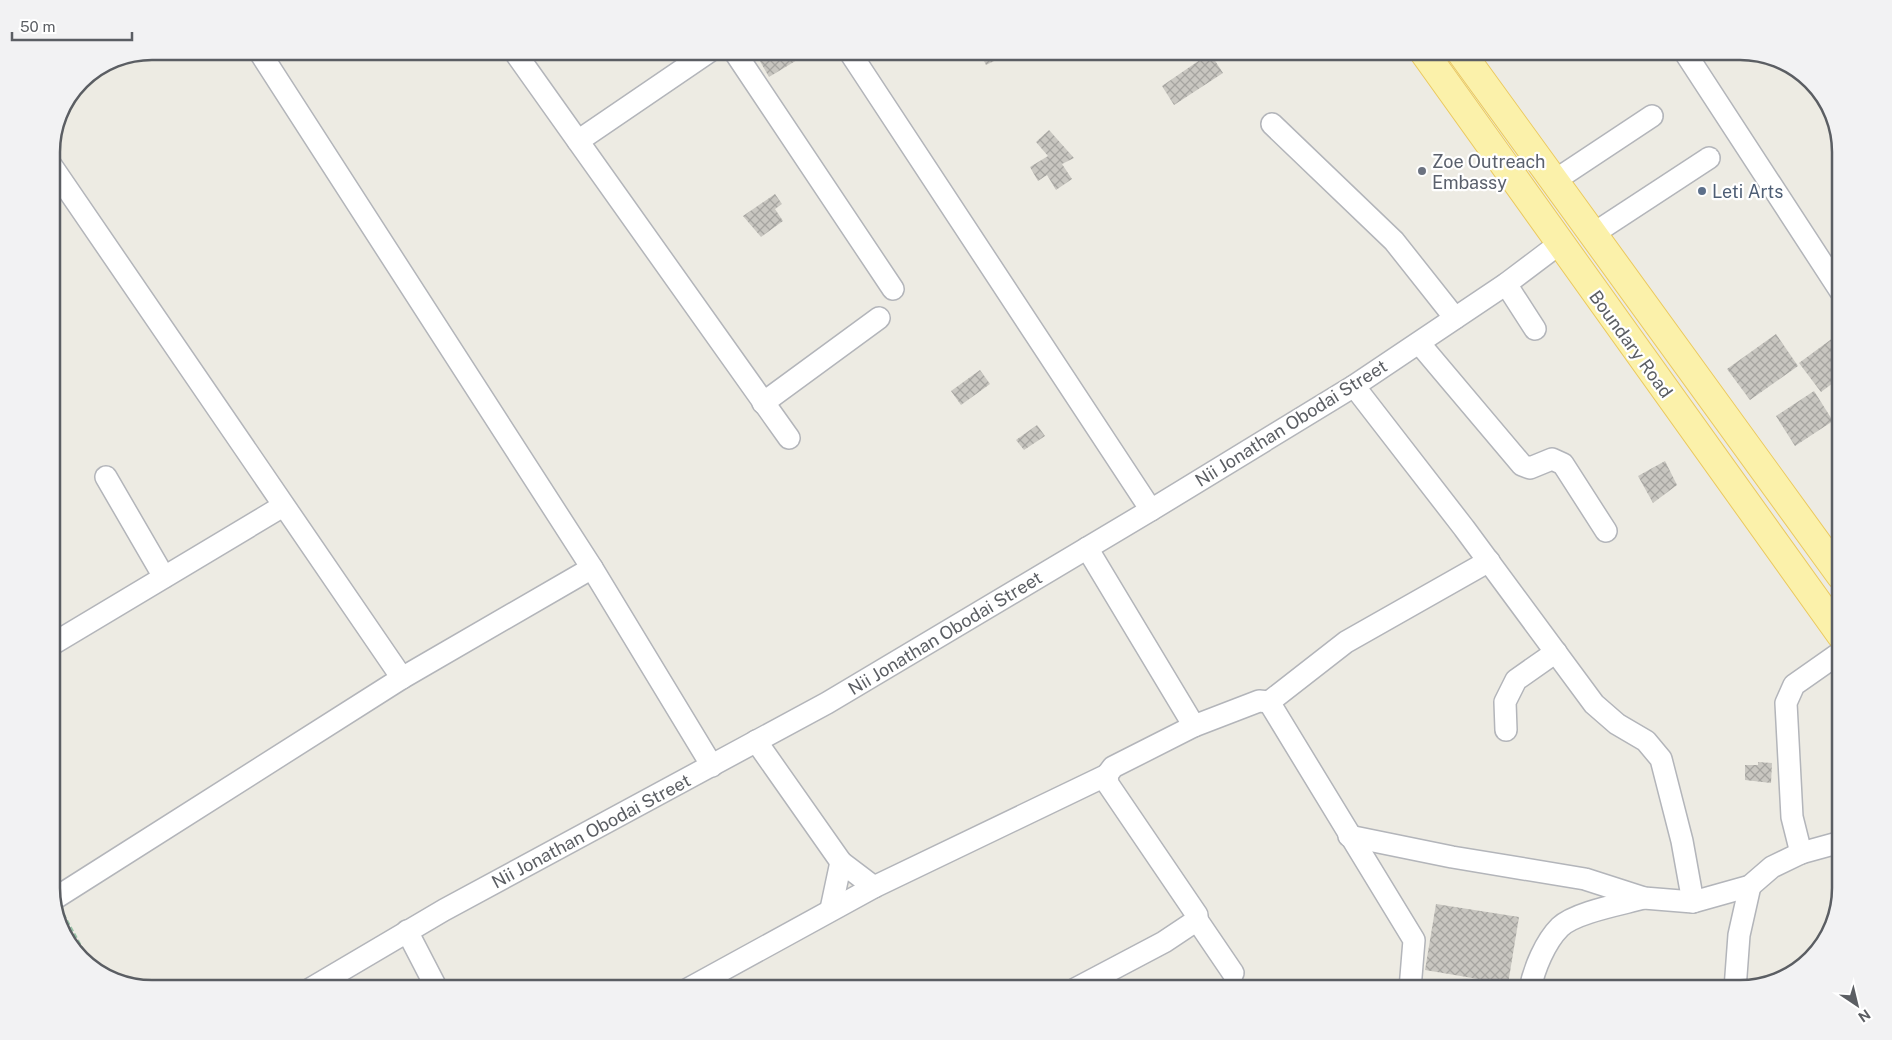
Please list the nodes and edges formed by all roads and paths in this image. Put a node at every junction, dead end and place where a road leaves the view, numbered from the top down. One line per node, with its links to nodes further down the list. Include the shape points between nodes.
1 (265, 60): 34 (street)
2 (520, 60): 11 (street)
3 (690, 60): 11 (street)
4 (740, 60): 19 (street)
5 (859, 60): 29 (street)
6 (1429, 60): 16 (main road, Boundary Road)
7 (1467, 60): 14 (main road, Boundary Road)
8 (1690, 60): 17 (street)
9 (1652, 116): 14 (street)
10 (1272, 124): 21 (street, via 1394,241)
11 (578, 141): 25 (street)
12 (1709, 158): 15 (street)
13 (60, 177): 28 (street)
14 (1554, 181): 15 (main road, Boundary Road)
15 (1593, 234): 33 (main road, Boundary Road)
16 (1559, 244): 18 (street, Nii Jonathan Obodai Street); 36 (main road, Boundary Road)
17 (1832, 278)
18 (1506, 284): 21 (street, Nii Jonathan Obodai Street); 22 (street)
19 (893, 289)
20 (879, 318): 25 (street)
21 (1455, 318): 23 (street, Nii Jonathan Obodai Street)
22 (1535, 329)
23 (1419, 343): 24 (street, Nii Jonathan Obodai Street); 30 (street, via 1522,465 1530,468 1552,460 1563,464)
24 (1354, 386): 29 (street, Nii Jonathan Obodai Street); 32 (street)
25 (763, 403): 26 (street)
26 (788, 438)
27 (106, 476): 35 (street)
28 (283, 506): 35 (street); 40 (street)
29 (1151, 510): 31 (street, Nii Jonathan Obodai Street)
30 (1606, 531)
31 (1087, 548): 42 (street); 44 (street, Nii Jonathan Obodai Street)
32 (1489, 561): 38 (street); 41 (street, via 1346,642)
33 (1832, 564)
34 (592, 568): 40 (street); 45 (street)
35 (164, 577): 37 (street)
36 (1832, 623)
37 (60, 640)
38 (1556, 652): 43 (street, via 1516,680 1505,702); 55 (street, via 1594,704 1617,724 1646,741 1661,759 1682,841)
39 (1832, 658): 49 (street, via 1794,685 1786,703 1792,816)
40 (402, 678): 53 (street)
41 (1269, 702): 42 (street, via 1259,701); 47 (street)
42 (1194, 726): 46 (street, via 1113,767)
43 (1506, 730)
44 (756, 741): 45 (street, Nii Jonathan Obodai Street); 50 (street)
45 (712, 766): 59 (street, Nii Jonathan Obodai Street)
46 (1107, 775): 51 (street); 58 (street, via 1108,784 1197,915)
47 (1350, 836): 54 (street, via 1585,879); 66 (street, via 1414,940)
48 (1832, 844): 49 (street)
49 (1801, 853): 52 (street, via 1772,867)
50 (841, 862): 51 (street); 56 (street)
51 (874, 886): 56 (street)
52 (1750, 886): 55 (street); 68 (street, via 1738,935)
53 (60, 892)
54 (1644, 898): 55 (street); 67 (street, via 1588,913 1561,927 1535,966)
55 (1693, 902)
56 (831, 910): 64 (street)
57 (65, 918): 60 (path)
58 (1197, 920): 61 (street); 65 (street, via 1164,942)
59 (407, 931): 62 (street, Nii Jonathan Obodai Street); 63 (street)
60 (80, 944)
61 (1233, 973)
62 (325, 980)
63 (433, 980)
64 (704, 980)
65 (1092, 980)
66 (1411, 980)
67 (1532, 980)
68 (1736, 980)

